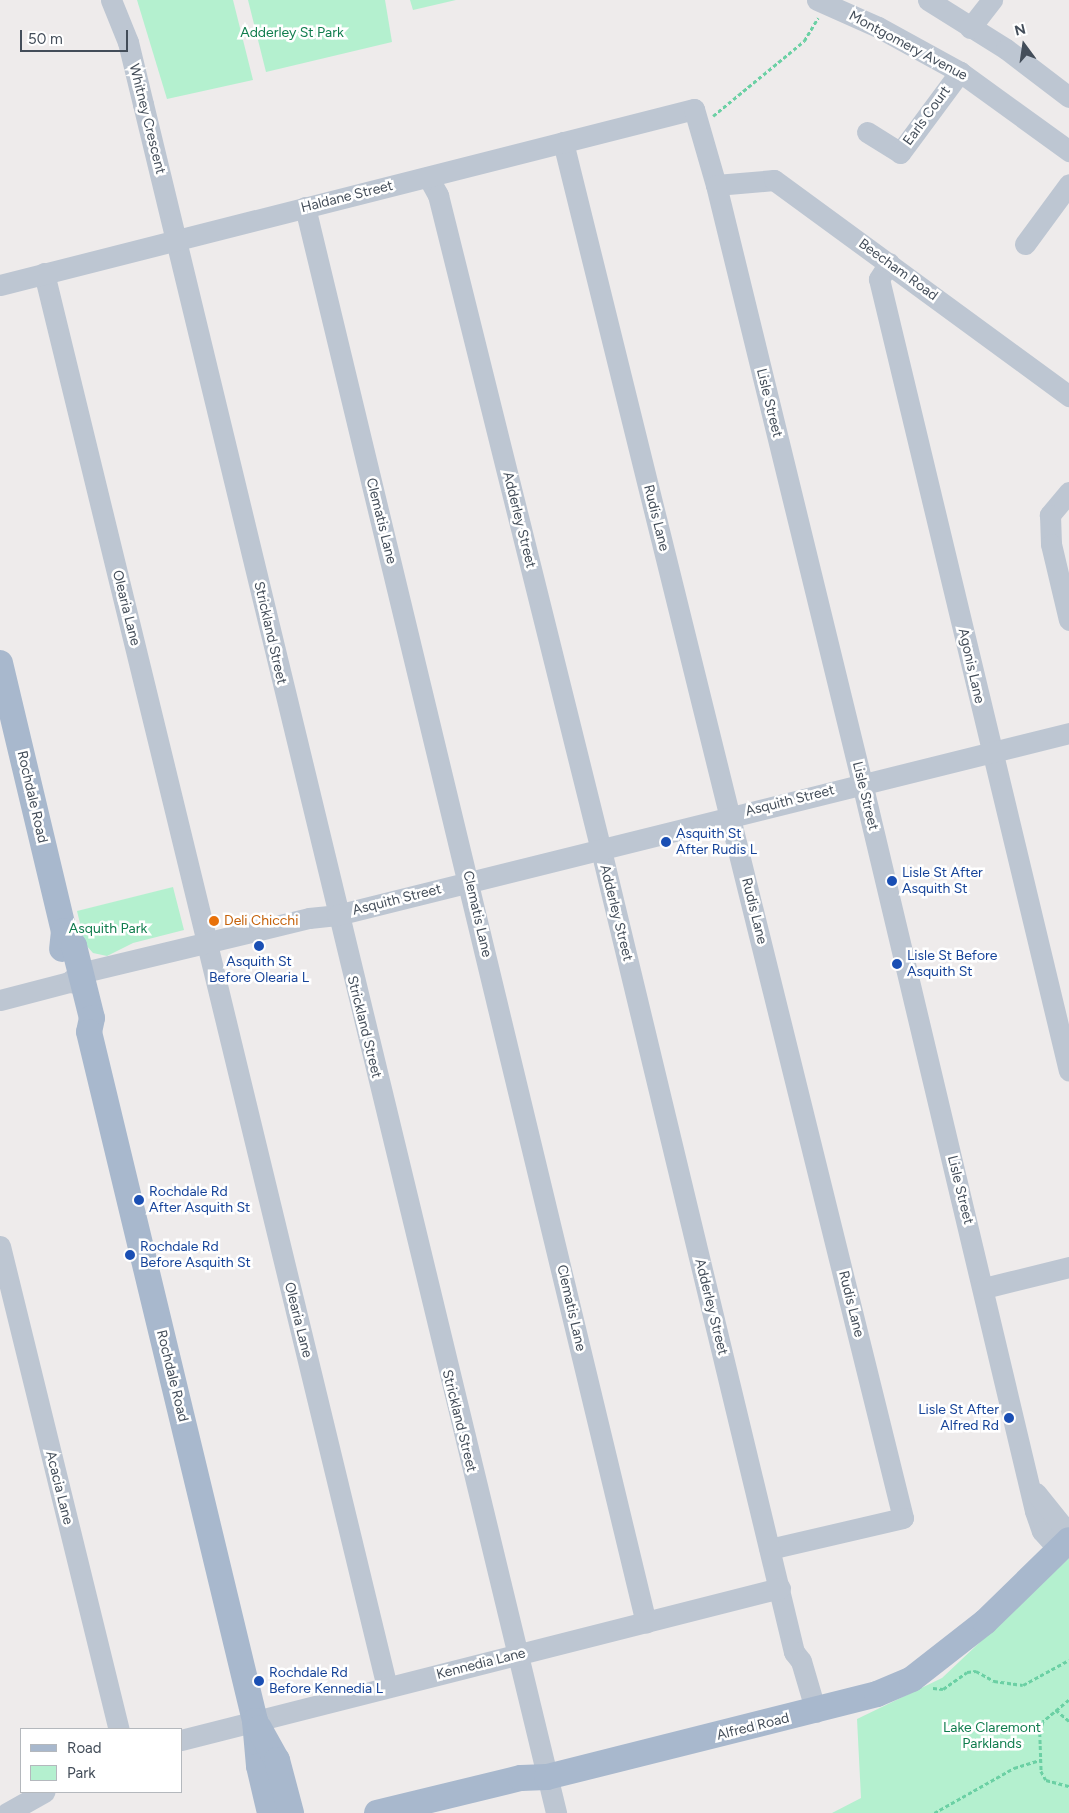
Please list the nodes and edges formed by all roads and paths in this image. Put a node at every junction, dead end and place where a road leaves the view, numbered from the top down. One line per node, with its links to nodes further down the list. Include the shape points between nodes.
1 (111, 0): 16 (street, Whitney Crescent, via 128,42)
2 (928, 0): 5 (street)
3 (992, 0): 5 (street)
4 (822, 2): 6 (street, Montgomery Avenue); 8 (path, via 804,41 711,117)
5 (970, 28): 7 (street, via 1006,49)
6 (960, 72): 9 (street, Earls Court, via 900,153); 11 (street, Montgomery Avenue)
7 (1069, 97)
8 (694, 109): 10 (street, Haldane Street); 14 (street, Lisle Street)
9 (867, 132)
10 (563, 142): 12 (street, Haldane Street); 28 (street, Rudis Lane)
11 (1069, 151)
12 (428, 177): 15 (street, Haldane Street); 29 (street, Adderley Street, via 438,195)
13 (1069, 184): 17 (street)
14 (716, 186): 18 (street, Beecham Road, via 774,180); 27 (street, Lisle Street)
15 (305, 207): 16 (street, Haldane Street); 30 (street, Clematis Lane)
16 (176, 240): 19 (street, Haldane Street); 31 (street, Strickland Street)
17 (1025, 244)
18 (889, 263): 21 (street, Beecham Road); 26 (street, Agonis Lane, via 879,280)
19 (44, 273): 20 (street, Haldane Street); 32 (street, Olearia Lane)
20 (0, 286)
21 (1069, 396)
22 (1069, 492): 23 (street, via 1050,515 1051,544)
23 (1069, 620)
24 (0, 663): 33 (main road, Rochdale Road, via 64,931 74,946)
25 (1069, 733): 26 (street, Asquith Street)
26 (991, 752): 27 (street, Asquith Street); 35 (street, Agonis Lane)
27 (862, 783): 28 (street, Asquith Street); 38 (street, Lisle Street)
28 (731, 817): 29 (street, Asquith Street); 40 (street, Rudis Lane, via 903,1518)
29 (601, 850): 30 (street, Asquith Street); 40 (street, Adderley Street)
30 (470, 882): 31 (street, Asquith Street); 42 (street, Clematis Lane)
31 (337, 915): 32 (street, Asquith Street, via 310,927); 43 (street, Strickland Street)
32 (208, 947): 33 (street, Asquith Street); 46 (street, Olearia Lane)
33 (78, 980): 34 (street, Asquith Street); 51 (main road, Rochdale Road, via 92,1018 89,1032)
34 (0, 1000)
35 (1069, 1071)
36 (0, 1246): 52 (street, Acacia Lane)
37 (1069, 1266): 38 (street)
38 (984, 1288): 39 (street, Lisle Street, via 1035,1512)
39 (1063, 1535): 45 (main road, Alfred Road, via 948,1652)
40 (770, 1549): 41 (street, Adderley Street)
41 (780, 1588): 42 (street, Kennedia Lane); 49 (street, Adderley Street, via 794,1652 801,1661)
42 (646, 1623): 43 (street, Kennedia Lane)
43 (515, 1655): 46 (street, Kennedia Lane); 55 (street, Strickland Street)
44 (1069, 1660): 45 (path, via 1023,1685 994,1681 976,1670 942,1688 934,1688)
45 (922, 1671): 49 (main road, Alfred Road, via 877,1694)
46 (387, 1687): 51 (street, Kennedia Lane)
47 (1069, 1700): 48 (path)
48 (1056, 1710): 50 (path); 54 (path, via 1043,1722)
49 (809, 1713): 55 (main road, Alfred Road)
50 (1069, 1720)
51 (255, 1721): 53 (street, Kennedia Lane); 59 (main road, Rochdale Road, via 258,1766); 60 (main road, Rochdale Road, via 277,1760)
52 (119, 1728)
53 (182, 1740)
54 (1041, 1760): 56 (path, via 1046,1780); 64 (path, via 1014,1768)
55 (547, 1777): 61 (main road, Alfred Road, via 521,1778); 62 (main road, Alfred Road, via 523,1790); 63 (street, Strickland Street)
56 (1069, 1786)
57 (42, 1793): 58 (street)
58 (7, 1813)
59 (270, 1813)
60 (291, 1813)
61 (377, 1813)
62 (434, 1813)
63 (556, 1813)
64 (934, 1813)

